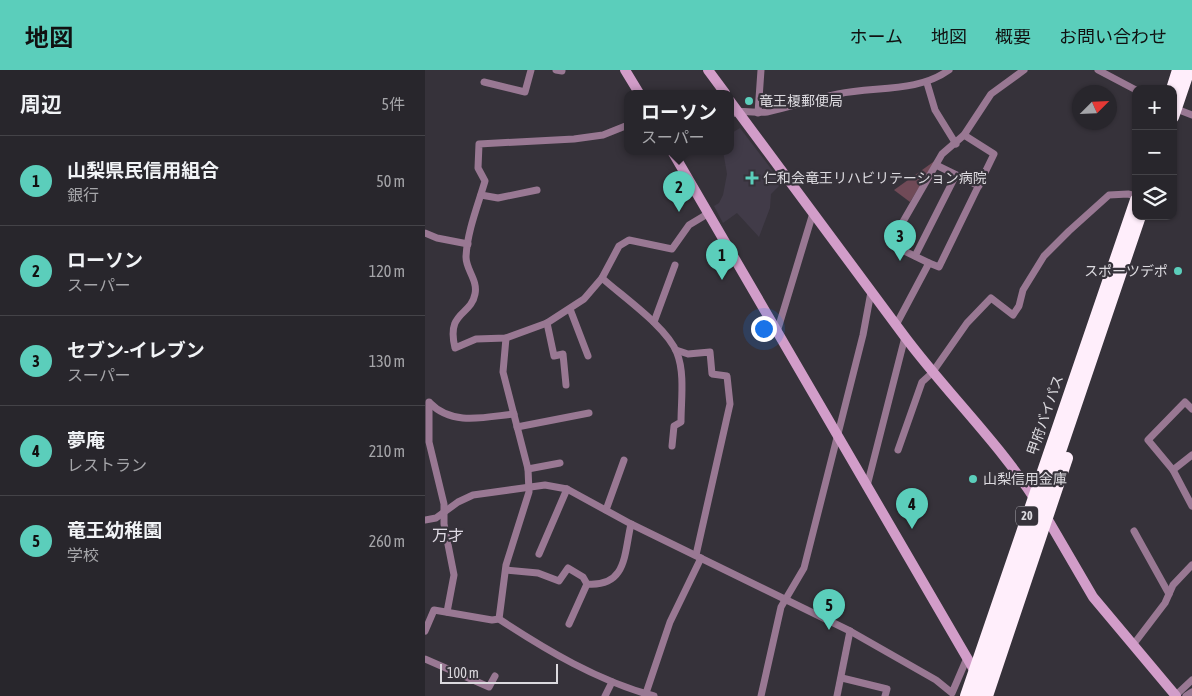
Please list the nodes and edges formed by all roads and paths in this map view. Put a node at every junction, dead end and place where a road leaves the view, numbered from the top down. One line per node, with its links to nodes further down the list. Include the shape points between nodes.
1 (531, 70): 10 (street, via 525,92)
2 (625, 70): 14 (street)
3 (708, 70): 15 (street)
4 (761, 70): 19 (street)
5 (949, 70): 11 (street)
6 (1024, 70): 22 (street, via 991,94)
7 (1098, 70): 13 (street)
8 (1178, 70): 12 (highway)
9 (1189, 70): 16 (highway)
10 (484, 82)
11 (927, 83): 19 (street, via 839,94); 23 (street, via 935,110)
12 (1173, 85)
13 (1132, 88)
14 (637, 90)
15 (723, 90)
16 (1177, 103)
17 (1177, 112): 20 (street)
18 (734, 113): 19 (street); 33 (street)
19 (758, 113)
20 (1192, 115)
21 (624, 127): 29 (street, via 603,135 574,139 479,144 478,168 485,181)
22 (964, 135): 23 (street); 27 (street, via 995,154)
23 (956, 144): 25 (street, via 941,154)
24 (674, 155): 32 (street)
25 (936, 165): 26 (street); 39 (street, via 893,239 896,247)
26 (956, 175): 27 (street); 39 (street)
27 (979, 186): 40 (street, via 939,267)
28 (537, 190): 29 (street, via 497,198)
29 (481, 195): 37 (street)
30 (1132, 195): 54 (street, via 1109,195 1044,256 1023,290 1013,315 991,298 967,323)
31 (1132, 212): 35 (highway, 甲府バイパス / 20)
32 (709, 213): 42 (street, via 689,225 672,249 629,240 619,246); 48 (street)
33 (813, 213): 43 (street); 48 (street)
34 (1138, 220): 38 (highway, 甲府バイパス / 20)
35 (1125, 232): 50 (highway, 甲府バイパス / 20); 71 (highway, via 1112,248)
36 (425, 233): 37 (street)
37 (468, 244): 51 (street, via 466,259 476,292 473,304 460,313 452,331 455,348 476,339)
38 (1128, 250): 50 (highway, 甲府バイパス / 20); 76 (highway, via 1122,290)
39 (915, 256): 40 (street)
40 (929, 263): 47 (street)
41 (675, 265): 45 (street)
42 (602, 278): 44 (street, via 584,299); 45 (street)
43 (871, 292): 47 (street); 61 (street)
44 (570, 309): 46 (street); 53 (street)
45 (654, 322): 52 (street)
46 (547, 323): 51 (street); 55 (street, via 555,356 563,354)
47 (896, 325): 49 (street)
48 (777, 332): 61 (street)
49 (905, 337): 54 (street); 70 (street)
50 (1093, 337): 107 (highway, 甲府バイパス / 20); 108 (highway, 甲府バイパス / 20)
51 (506, 338): 59 (street, via 503,372)
52 (676, 350): 62 (street, via 681,373 681,422 674,426); 81 (street, via 688,354 709,352 712,374 727,376 730,404)
53 (588, 356)
54 (933, 373): 63 (street, via 922,382); 71 (street)
55 (566, 385)
56 (427, 402): 59 (street, via 438,412 453,417 470,419); 75 (street, via 429,442)
57 (1192, 409): 68 (street, via 1185,402 1148,440)
58 (589, 413): 60 (street)
59 (514, 414): 60 (street)
60 (517, 427): 67 (street)
61 (838, 436): 70 (street); 86 (street, via 804,568)
62 (672, 446)
63 (898, 450)
64 (1192, 455): 68 (street)
65 (624, 460): 74 (street)
66 (560, 463): 67 (street)
67 (528, 469): 69 (street)
68 (1173, 470): 73 (street)
69 (529, 487): 72 (street, via 545,485); 75 (street, via 473,495); 83 (street)
70 (867, 487): 94 (street)
71 (1028, 488): 76 (street); 94 (highway)
72 (567, 489): 74 (street); 80 (street)
73 (1192, 506)
74 (606, 510): 78 (street)
75 (443, 513): 77 (street); 87 (street, via 454,575)
76 (1047, 518): 92 (street, via 1093,597); 108 (highway)
77 (425, 520)
78 (631, 524): 81 (street); 84 (street, via 617,576 604,584)
79 (1133, 531): 85 (street)
80 (539, 554)
81 (699, 556): 86 (street); 100 (street, via 670,622)
82 (1192, 565): 85 (street)
83 (506, 570): 84 (street, via 538,573 559,581 567,568 583,577); 88 (street)
84 (587, 584): 89 (street)
85 (1169, 594): 92 (street)
86 (785, 598): 91 (street); 103 (street)
87 (447, 612): 88 (street); 90 (street, via 434,610)
88 (499, 619): 98 (street, via 534,642)
89 (569, 624)
90 (425, 631)
91 (850, 631): 94 (street, via 936,680 952,693); 96 (street)
92 (1133, 645): 109 (street)
93 (425, 660): 95 (street, via 489,687)
94 (968, 660): 106 (highway); 108 (street)
95 (495, 676)
96 (841, 678): 104 (street); 105 (street, via 887,689)
97 (1192, 680): 109 (street)
98 (612, 682): 100 (street); 101 (street)
99 (1192, 692): 110 (street)
100 (645, 695): 102 (street)
101 (605, 696)
102 (654, 696)
103 (761, 696)
104 (837, 696)
105 (885, 696)
106 (957, 696)
107 (966, 696)
108 (985, 696)
109 (1176, 696)
110 (1186, 696)

